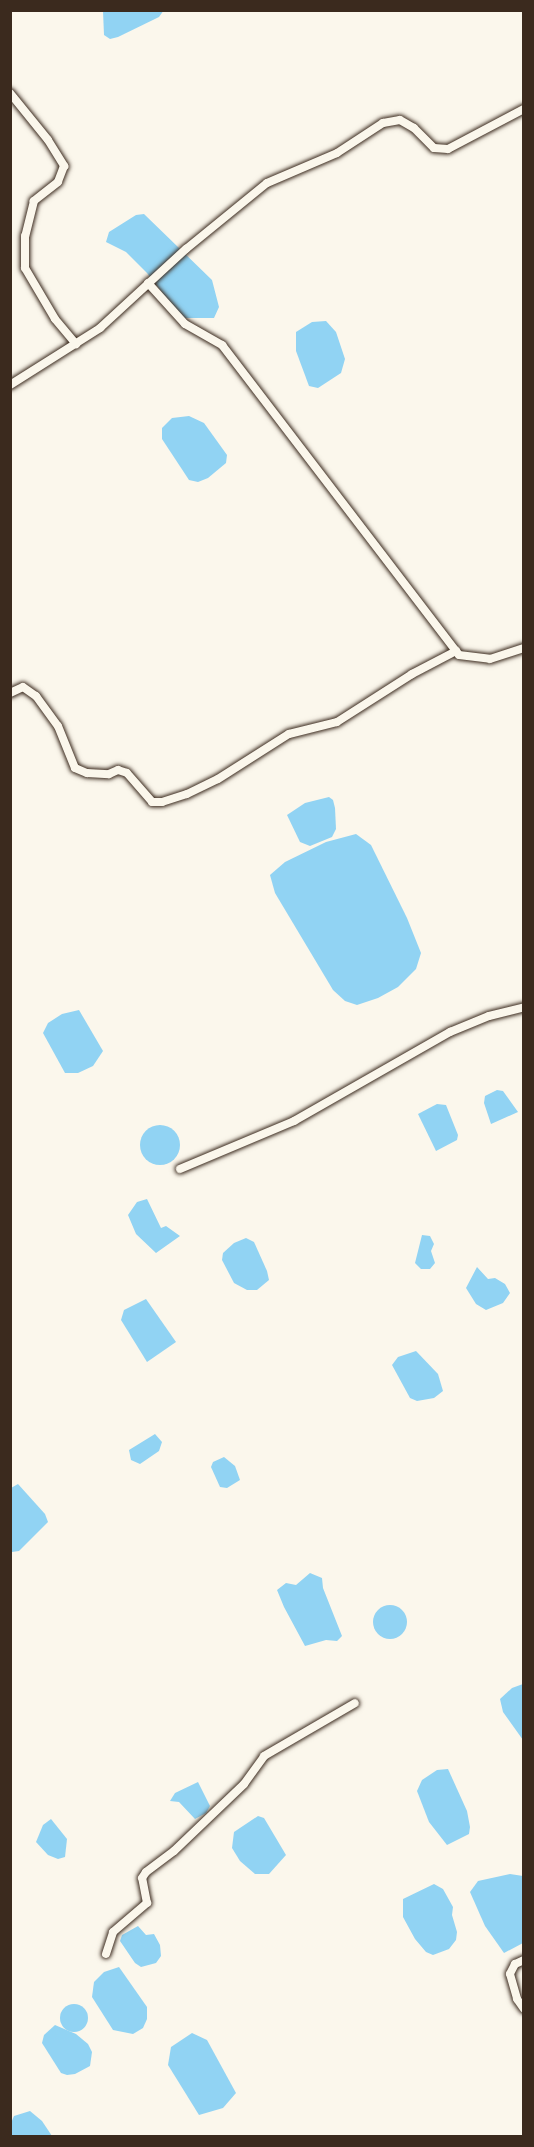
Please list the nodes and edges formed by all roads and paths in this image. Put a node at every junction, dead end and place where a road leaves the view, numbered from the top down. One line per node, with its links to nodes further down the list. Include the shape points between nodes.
1 (10, 93): 4 (street, via 64,166 58,182 34,201 25,236 25,268 55,319)
2 (524, 109): 3 (street, via 448,149 434,148 400,120 375,126 337,153 267,183)
3 (148, 283): 4 (street, via 100,328); 7 (street, via 185,324 222,345)
4 (76, 344): 5 (street)
5 (10, 385)
6 (524, 648): 7 (street, via 490,659 459,655)
7 (456, 651): 8 (street, via 412,674 337,723 289,734 218,779 187,795 162,802 152,802 127,773 87,773 75,768 57,726 36,696 22,687)
8 (10, 693)
9 (524, 1008): 10 (street, via 489,1016 450,1032 294,1121)
10 (180, 1169)
11 (355, 1703): 12 (street, via 264,1756 244,1784 174,1851 146,1872 142,1878 147,1903 113,1932)
12 (106, 1954)
13 (524, 1960): 14 (street, via 515,1964 510,1974)
14 (524, 2009)

